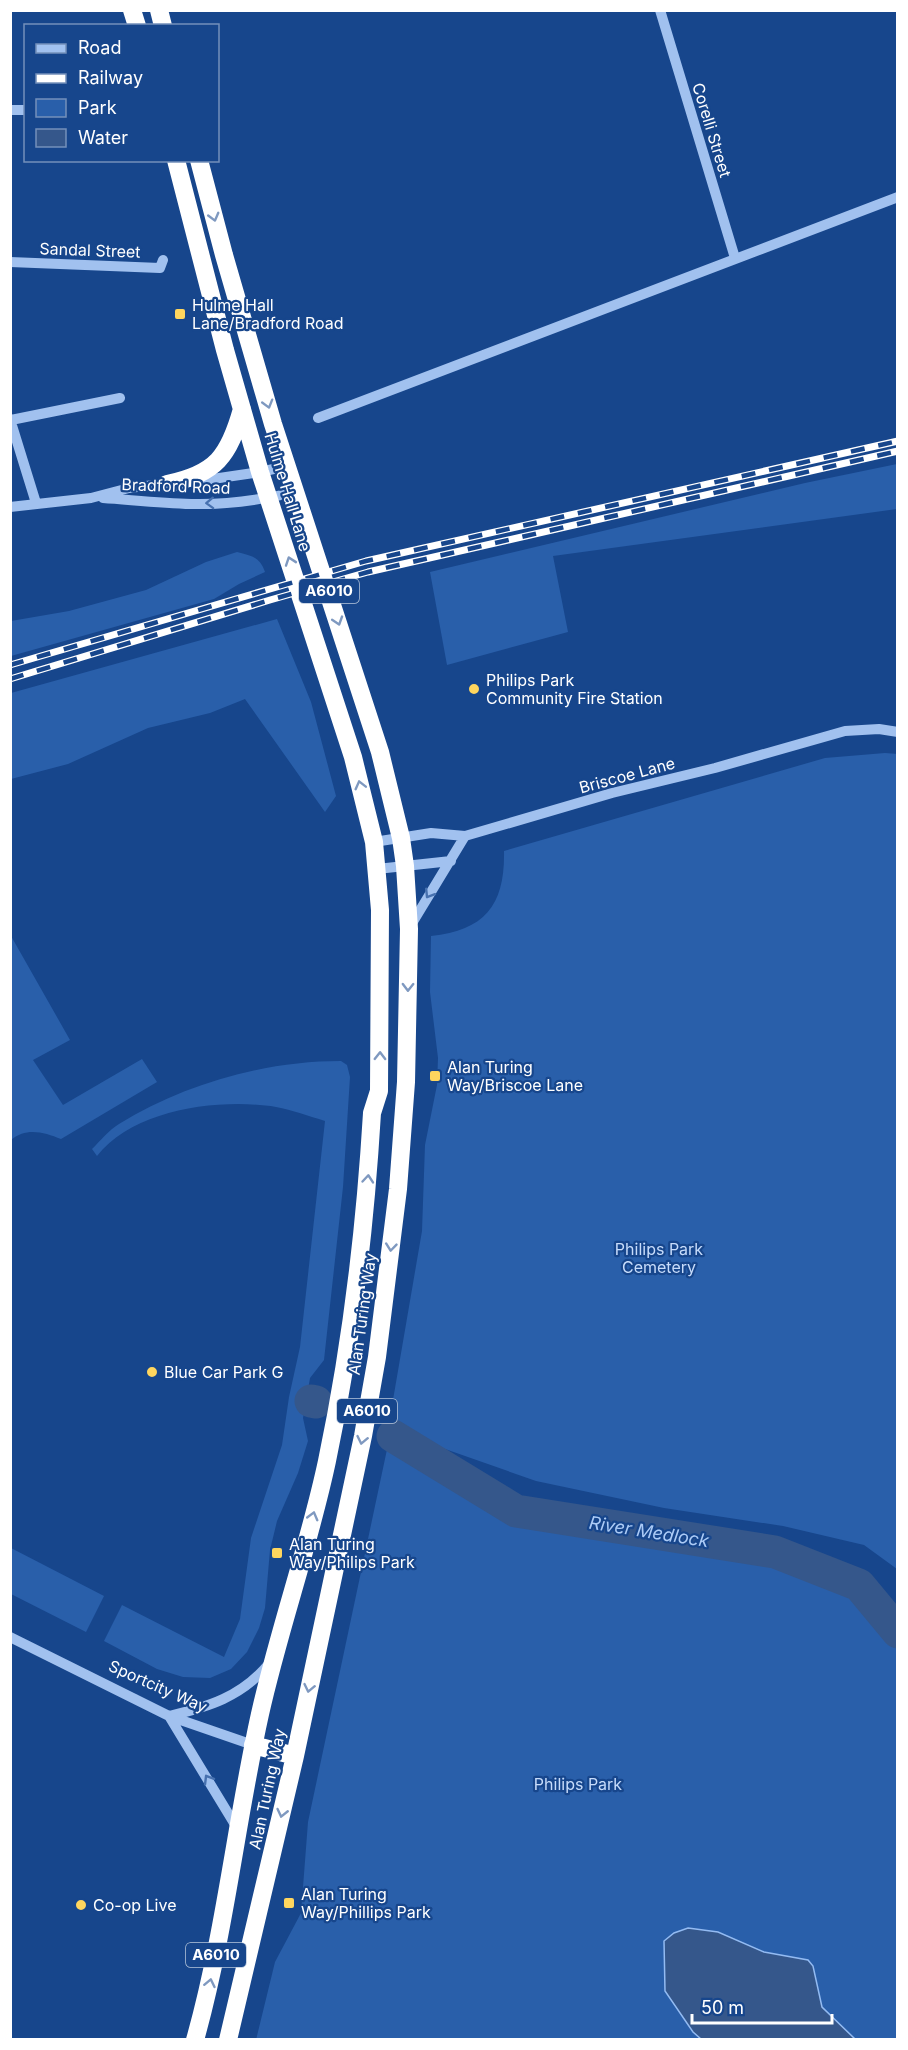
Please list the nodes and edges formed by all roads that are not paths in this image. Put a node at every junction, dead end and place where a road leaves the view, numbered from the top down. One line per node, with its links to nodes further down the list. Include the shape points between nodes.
1 (660, 10): 5 (street, Corelli Street)
2 (176, 162): 9 (highway, Hulme Hall Lane / A6010)
3 (200, 162): 12 (highway, Hulme Hall Lane / A6010, one-way to 12)
4 (897, 196): 5 (street)
5 (735, 258): 10 (street)
6 (163, 260): 7 (street, Sandal Street, via 160,268)
7 (10, 262)
8 (120, 398): 11 (street)
9 (242, 409): 13 (highway, Hulme Hall Lane / A6010); 14 (highway, via 236,431 216,462 199,475)
10 (318, 418)
11 (11, 420): 18 (street)
12 (287, 466): 13 (street, Bradford Road); 15 (highway, Hulme Hall Lane / A6010)
13 (260, 472): 14 (street, Bradford Road); 17 (highway, Hulme Hall Lane / A6010)
14 (167, 484): 16 (street, Bradford Road)
15 (296, 492): 17 (street, Bradford Road); 22 (highway, Hulme Hall Lane / A6010, one-way to 22, via 370,717)
16 (91, 498): 17 (street, Bradford Road, one-way to 16, via 190,504); 18 (street, Bradford Road)
17 (269, 498): 23 (highway, Hulme Hall Lane / A6010, one-way to 17, via 353,757)
18 (36, 503): 19 (street, Bradford Road)
19 (10, 507)
20 (897, 732): 21 (street, Briscoe Lane, via 845,731)
21 (465, 836): 22 (street, via 430,833); 24 (street)
22 (401, 838): 23 (street); 25 (highway, Hulme Hall Lane / A6010)
23 (374, 842): 26 (highway, Hulme Hall Lane / A6010)
24 (451, 861): 25 (street); 27 (street, one-way to 27)
25 (405, 866): 26 (street); 27 (highway, Alan Turing Way / A6010)
26 (377, 869): 29 (highway, Alan Turing Way / A6010, one-way to 26, via 326,1464 356,1286 372,1113 379,1091)
27 (409, 929): 32 (highway, Alan Turing Way / A6010, one-way to 32, via 406,1082 387,1284 363,1436)
28 (10, 1636): 30 (street, Sportcity Way)
29 (274, 1658): 30 (street, via 256,1679 230,1697); 31 (highway, Alan Turing Way / A6010)
30 (169, 1716): 31 (street, Sportcity Way); 33 (street, one-way to 30)
31 (254, 1744): 32 (highway, Sportcity Way); 33 (highway, Alan Turing Way / A6010)
32 (295, 1756): 35 (highway, Alan Turing Way / A6010, one-way to 35)
33 (237, 1829): 34 (highway, Alan Turing Way / A6010, one-way to 33, via 216,1953)
34 (195, 2040)
35 (228, 2040)

